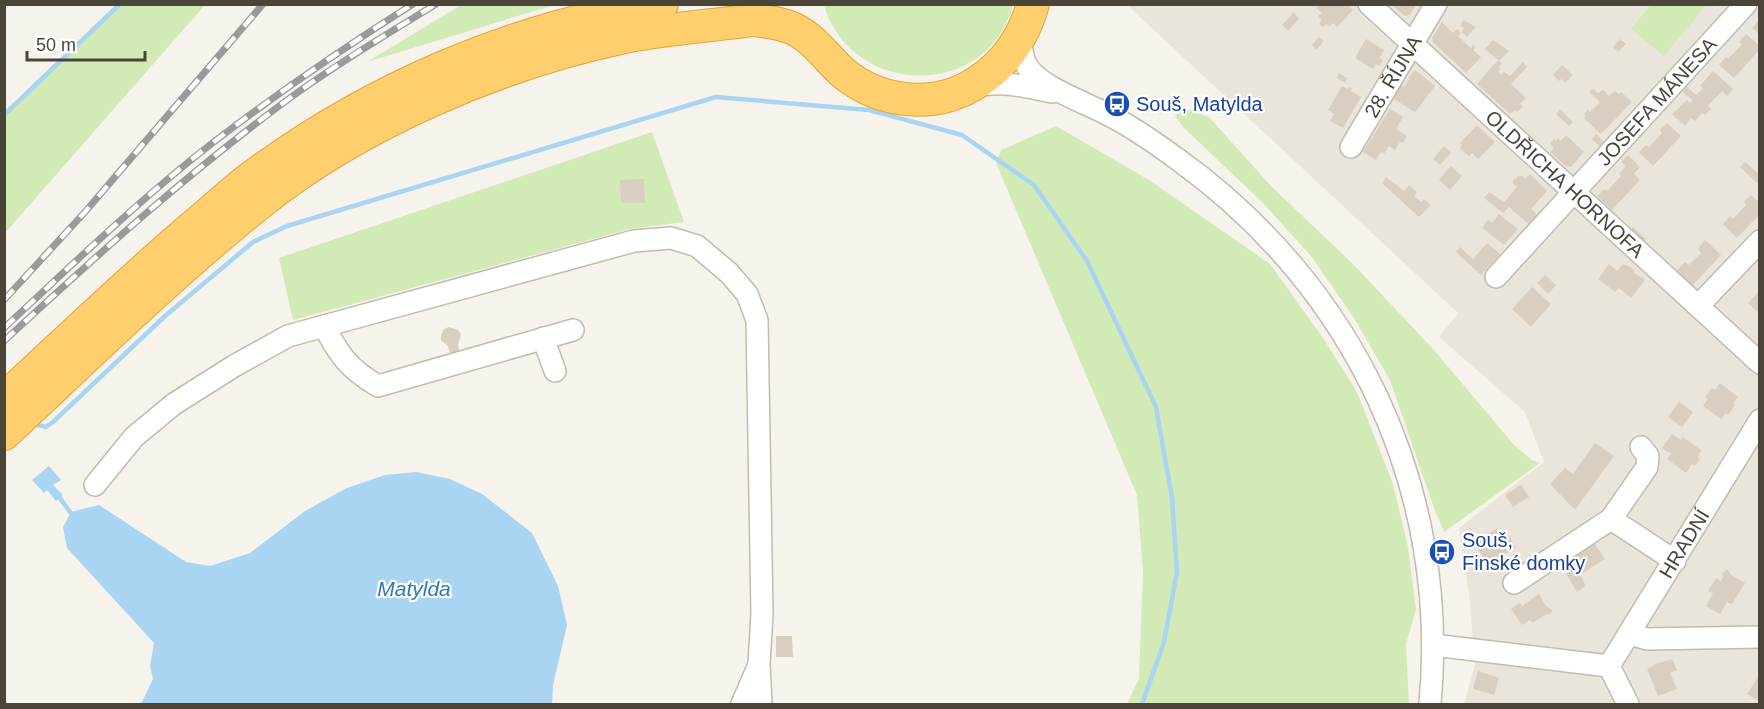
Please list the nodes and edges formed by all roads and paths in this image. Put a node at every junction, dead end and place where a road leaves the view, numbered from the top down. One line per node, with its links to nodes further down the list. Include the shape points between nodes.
1 (662, 4): 22 (highway, via 551,27 495,46 422,76 356,110 247,181 148,265)
2 (801, 4): 9 (highway)
3 (1033, 4): 7 (highway)
4 (1369, 4): 8 (street, OLDŘICHA HORNOFA)
5 (1436, 4): 8 (street, 28. ŘÍJNA)
6 (1746, 4): 13 (street, JOSEFA MÁNESA)
7 (1020, 39): 10 (highway, via 991,72); 11 (street, via 1023,59 1030,71)
8 (1412, 44): 12 (street, 28. ŘÍJNA); 13 (street, OLDŘICHA HORNOFA)
9 (818, 48): 10 (highway, via 844,73 890,97 925,100); 24 (highway, via 796,30 776,22 754,21 622,37 493,75 434,100 371,131 261,202 163,285)
10 (967, 89): 11 (street, via 1013,84)
11 (1070, 97): 32 (street, via 1137,131 1206,181 1271,241 1332,316 1376,391 1405,466 1426,549)
12 (1351, 147)
13 (1573, 191): 15 (street, JOSEFA MÁNESA); 16 (street, OLDŘICHA HORNOFA)
14 (1760, 241): 16 (street)
15 (1496, 277)
16 (1698, 306): 20 (street, OLDŘICHA HORNOFA)
17 (324, 326): 19 (street, via 337,352 357,374 378,386); 26 (street, via 288,336 174,404 134,437); 33 (street, via 634,241 671,238 697,246 747,294 758,320 762,614)
18 (573, 330): 19 (street)
19 (543, 338): 21 (street)
20 (1760, 363)
21 (555, 371)
22 (4, 399)
23 (1760, 420): 28 (street, HRADNÍ)
24 (4, 434)
25 (1641, 447): 27 (street, via 1648,456 1647,466)
26 (95, 485)
27 (1611, 519): 28 (street); 29 (street)
28 (1675, 561): 30 (street, HRADNÍ)
29 (1514, 583)
30 (1630, 634): 31 (street, via 1647,639); 34 (street, HRADNÍ)
31 (1760, 637)
32 (1433, 645): 34 (street); 37 (street)
33 (759, 664): 35 (street); 36 (street)
34 (1609, 666): 38 (street)
35 (742, 705)
36 (761, 705)
37 (1430, 705)
38 (1628, 705)

